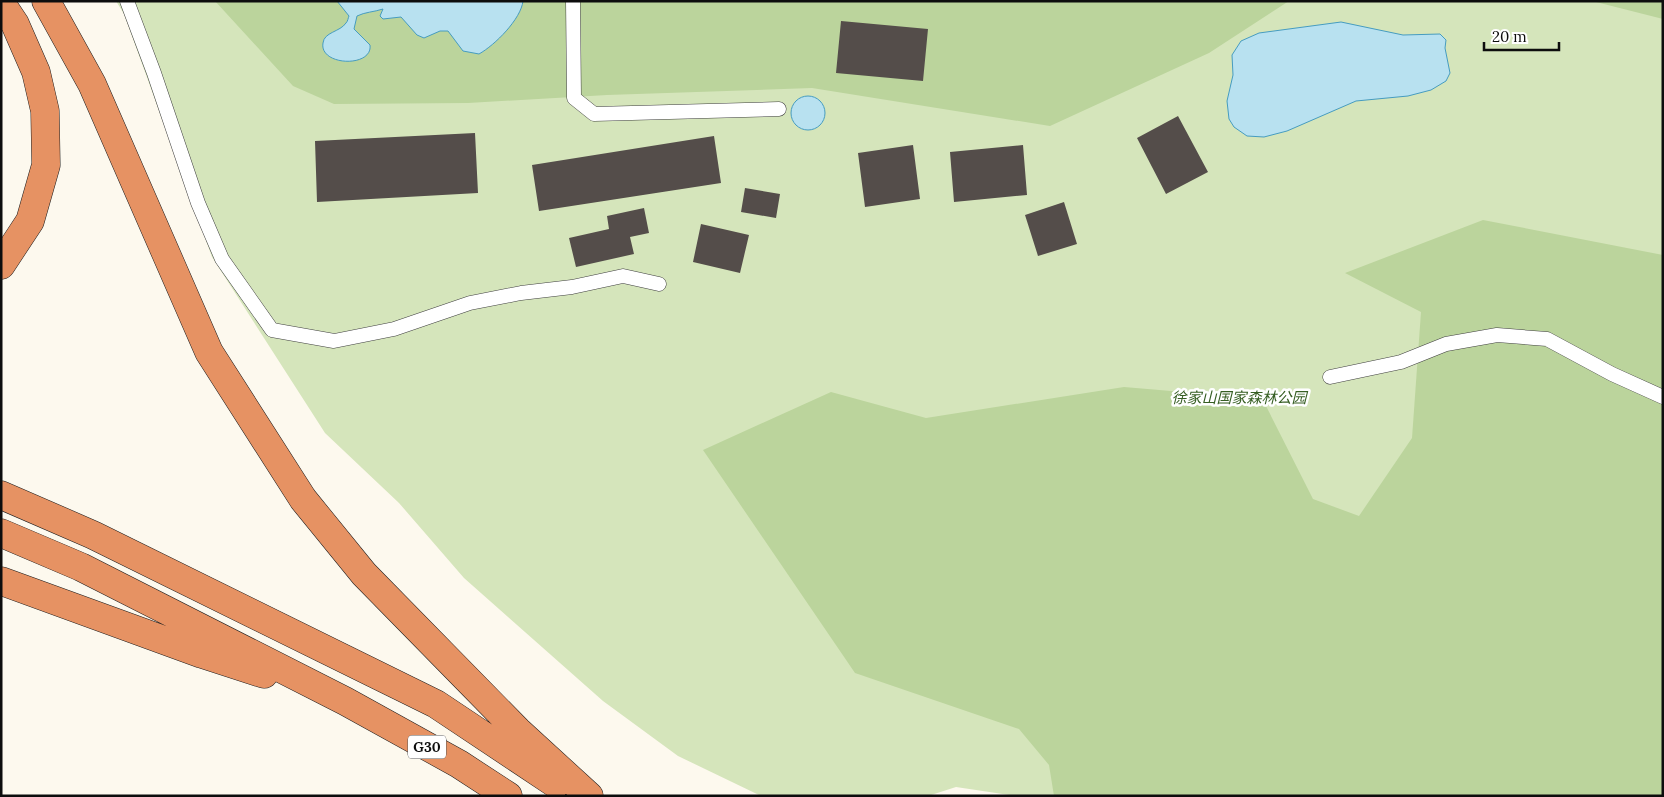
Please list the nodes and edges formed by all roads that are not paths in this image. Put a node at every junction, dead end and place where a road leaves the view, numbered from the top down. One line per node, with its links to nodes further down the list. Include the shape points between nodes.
1 (46, 1): 16 (highway, via 92,84 209,352 303,499 364,574 518,731)
2 (127, 1): 7 (lane, via 198,203 222,259 272,330 334,341 394,329 470,303 520,293 572,287 623,276)
3 (573, 1): 5 (lane, via 574,98 594,114)
4 (1, 3): 6 (highway, via 16,24 36,72 45,111 46,165 30,220)
5 (779, 109)
6 (1, 266)
7 (659, 284)
8 (1330, 377): 9 (lane, via 1402,362 1446,344 1496,335 1547,339)
9 (1663, 397)
10 (1, 494): 15 (highway, via 93,535 436,704)
11 (1, 533): 13 (highway, via 82,567)
12 (1, 581): 13 (highway, via 202,654)
13 (345, 701): 14 (highway, G30, via 459,764)
14 (508, 796)
15 (574, 796)
16 (589, 796)

